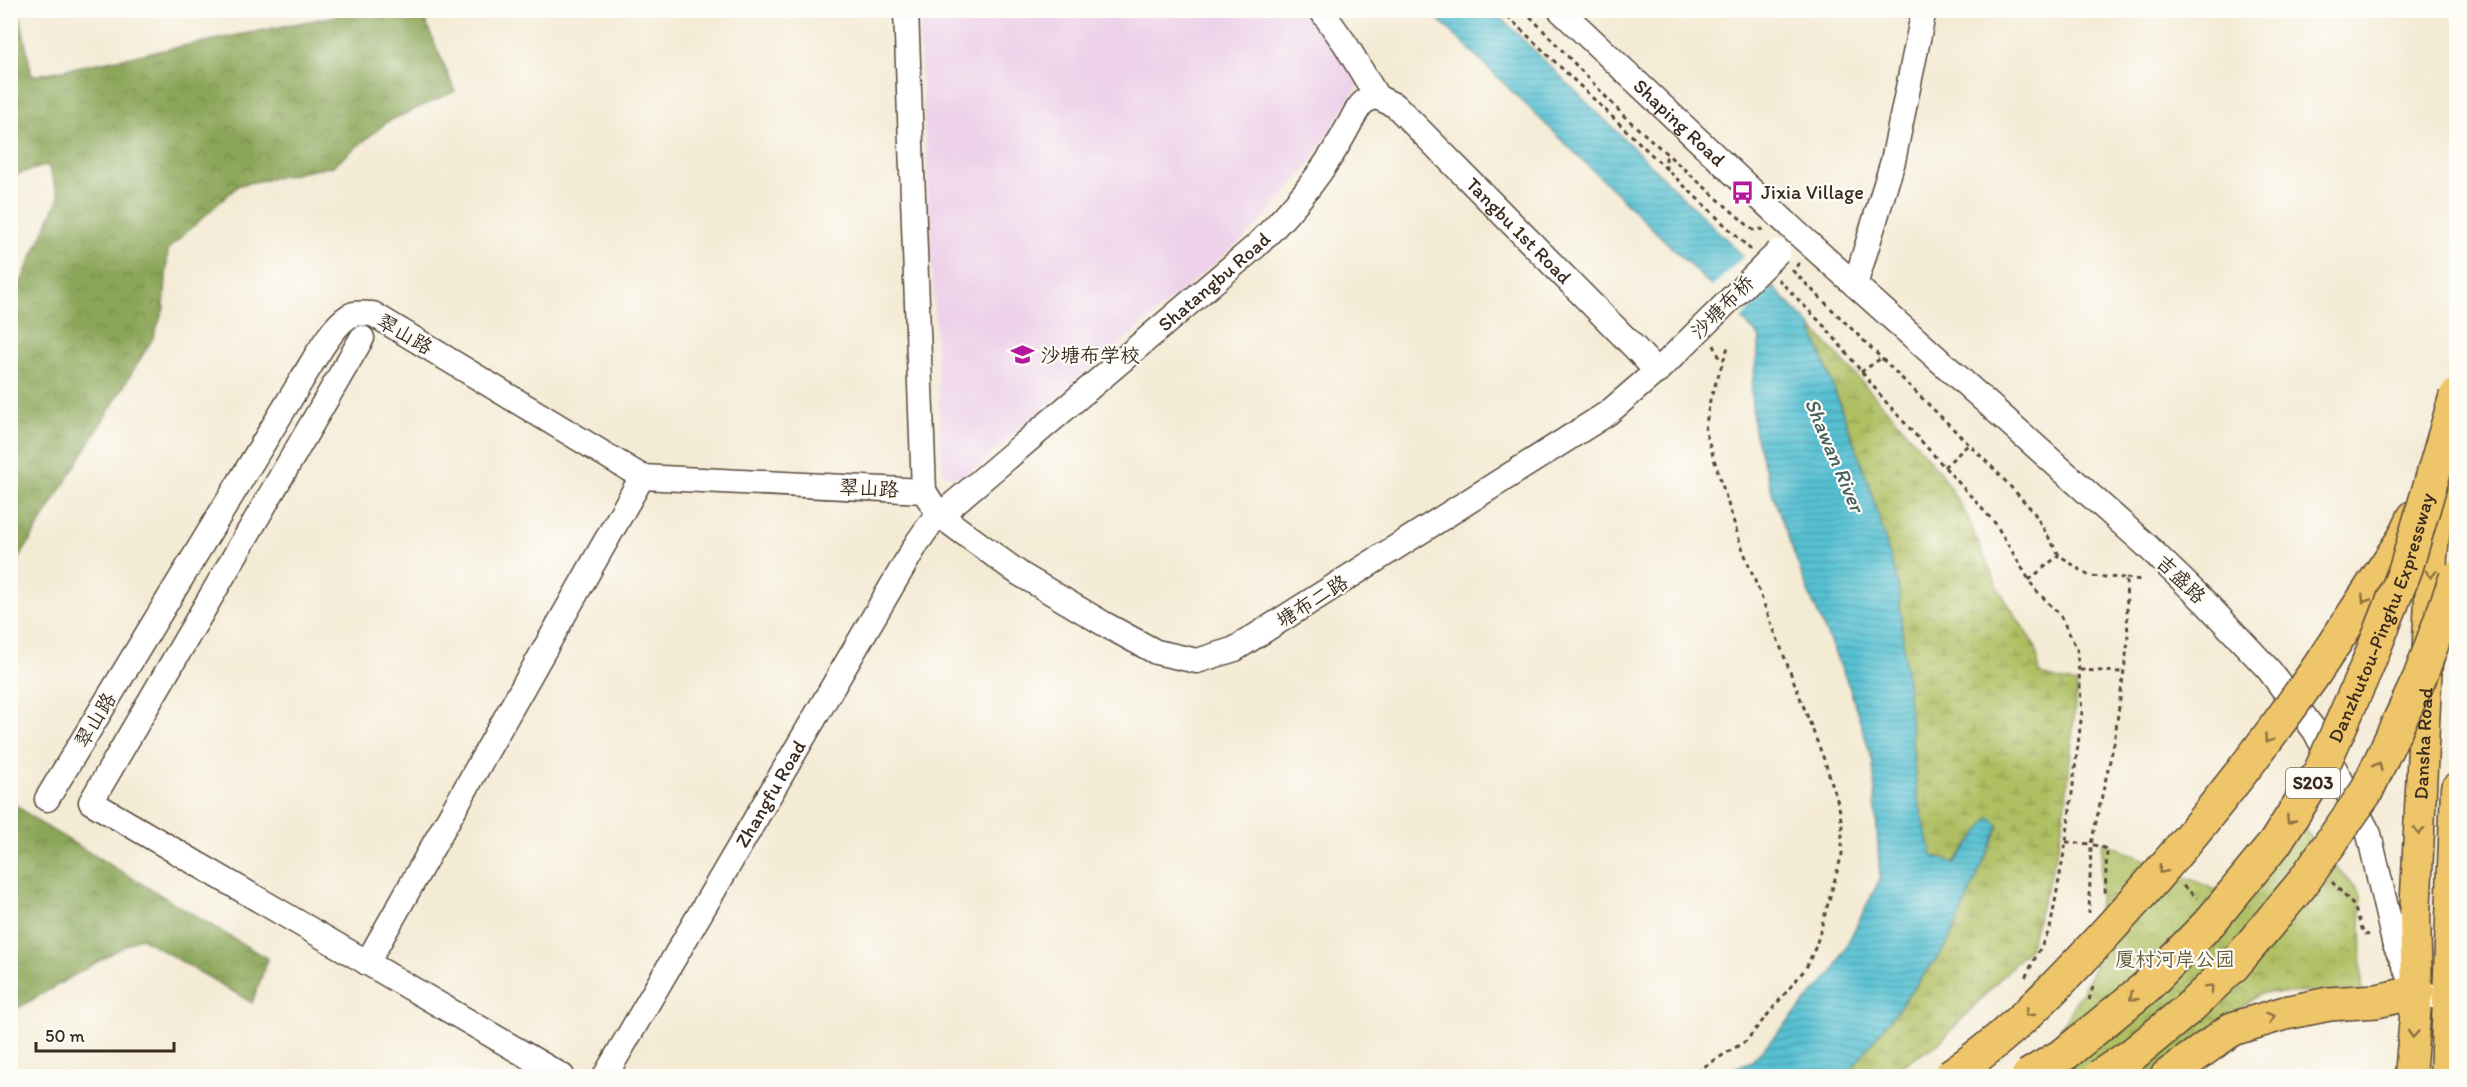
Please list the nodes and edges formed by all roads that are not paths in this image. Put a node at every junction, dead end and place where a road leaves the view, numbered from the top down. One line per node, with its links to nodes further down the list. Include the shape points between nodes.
1 (906, 10): 13 (street)
2 (1321, 10): 5 (street)
3 (1560, 10): 6 (street, Shaping Road)
4 (1924, 10): 7 (street, via 1893,161)
5 (1377, 97): 9 (street, Tangbu 1st Road, via 1396,106 1637,350); 14 (street, Shatangbu Road, via 1362,103 1321,172 1256,246)
6 (1779, 246): 7 (street, 吉盛路); 9 (street, 沙塘布桥, bridge)
7 (1854, 285): 19 (street, 吉盛路, via 2146,545 2269,670 2315,731 2369,834 2393,937)
8 (362, 338): 18 (street, via 91,802)
9 (1662, 367): 14 (street, 塘布二路, via 1608,412 1296,612 1235,649 1197,661 1156,652 1106,625 1020,574)
10 (2457, 396): 24 (highway, Danzhutou-Pinghu Expressway / S203, one-way to 24, bridge, via 2406,568 2320,772 2275,843 2210,922 2146,987 2066,1053)
11 (2452, 424): 19 (main road, Dansha Road, one-way to 19, via 2432,556 2415,916); 23 (highway, one-way to 23, bridge, via 2404,538 2259,751 2133,903 2058,984 2018,1023)
12 (642, 477): 13 (street, 翠山路); 17 (street, 翠山路, via 373,314 354,314 333,332 308,371); 18 (street)
13 (924, 491): 14 (street)
14 (939, 515): 22 (street, Zhangfu Road, via 916,543)
15 (2457, 578): 25 (highway, S203, one-way to 15, bridge, via 2189,1008 2234,964 2301,885 2366,792 2420,677)
16 (2457, 788): 20 (main road, Dansha Road)
17 (47, 798)
18 (367, 963): 21 (street)
19 (2416, 992): 20 (street); 26 (highway, one-way to 19, via 2232,1029 2329,1004 2377,1001); 27 (main road, Dansha Road, one-way to 27)
20 (2452, 1001): 28 (main road, Dansha Road)
21 (562, 1077)
22 (605, 1077)
23 (1950, 1077)
24 (2028, 1077)
25 (2100, 1077)
26 (2167, 1077)
27 (2410, 1077)
28 (2445, 1077)

